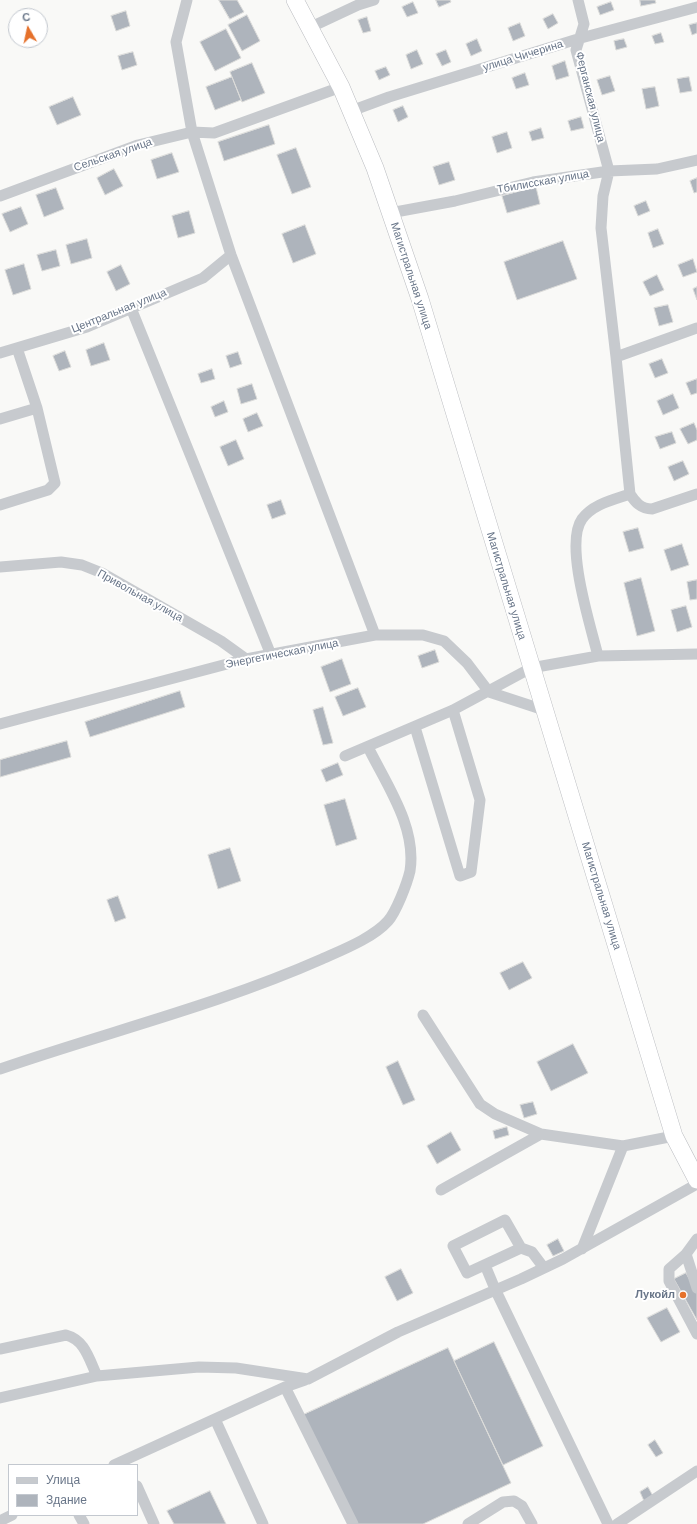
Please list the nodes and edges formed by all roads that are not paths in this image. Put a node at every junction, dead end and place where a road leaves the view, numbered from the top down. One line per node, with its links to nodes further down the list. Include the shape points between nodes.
1 (187, 0): 10 (street, via 176,42)
2 (296, 0): 6 (highway, Магистральная улица)
3 (374, 0): 6 (street)
4 (578, 0): 7 (street, Ферганская улица, via 584,24)
5 (697, 7): 7 (street, улица Чичерина)
6 (310, 27): 8 (highway, Магистральная улица)
7 (581, 38): 9 (street, улица Чичерина); 12 (street, Ферганская улица, via 576,50)
8 (341, 87): 9 (highway, Магистральная улица); 10 (street, Сельская улица, via 214,133)
9 (351, 111): 14 (highway, Магистральная улица, via 375,168)
10 (192, 132): 13 (street, Сельская улица, via 138,145); 15 (street)
11 (697, 160): 12 (street, Тбилисская улица, via 657,169)
12 (609, 171): 14 (street, Тбилисская улица, via 533,182 455,201); 20 (street, via 603,196 601,228)
13 (0, 196)
14 (390, 213): 32 (highway, Магистральная улица, via 420,299)
15 (231, 255): 16 (street, Центральная улица, via 203,278); 27 (street)
16 (131, 308): 18 (street, Центральная улица, via 87,327); 29 (street)
17 (697, 328): 20 (street)
18 (18, 348): 19 (street, Центральная улица); 21 (street)
19 (0, 353)
20 (616, 357): 23 (street)
21 (37, 408): 22 (street); 25 (street, via 55,483 48,490)
22 (0, 419)
23 (630, 494): 24 (street, via 646,509); 30 (street, via 599,505 581,520 575,539 575,558)
24 (697, 494)
25 (0, 504)
26 (0, 567): 31 (street, Привольная улица, via 54,562 82,565 102,573 221,640)
27 (375, 635): 29 (street, Энергетическая улица); 33 (street, Энергетическая улица, via 423,635 444,641 467,663)
28 (697, 654): 30 (street)
29 (271, 655): 31 (street, Энергетическая улица)
30 (598, 656): 32 (street)
31 (246, 659): 36 (street, Энергетическая улица)
32 (531, 668): 33 (street); 35 (highway, Магистральная улица)
33 (489, 692): 34 (street); 35 (street)
34 (453, 710): 37 (street); 37 (street, via 480,800 471,872 460,876)
35 (544, 710): 43 (highway, Магистральная улица)
36 (0, 724)
37 (415, 726): 38 (street)
38 (368, 746): 39 (street); 41 (street, via 403,817 409,845 410,871 388,921 348,947 292,972 218,999)
39 (345, 756)
40 (423, 1015): 42 (street, via 480,1104 495,1114)
41 (0, 1069)
42 (541, 1134): 44 (street); 47 (street)
43 (674, 1136): 44 (street); 45 (highway, Магистральная улица)
44 (623, 1146): 50 (street)
45 (697, 1180)
46 (697, 1184): 50 (street)
47 (441, 1190)
48 (697, 1239): 51 (street)
49 (521, 1248): 52 (street); 52 (street, via 505,1220 454,1246 467,1273); 53 (street, via 532,1252)
50 (582, 1249): 53 (street)
51 (686, 1254): 54 (street); 56 (street, via 670,1269 669,1281)
52 (485, 1265): 55 (street)
53 (544, 1268): 55 (street)
54 (697, 1288)
55 (495, 1289): 59 (street, via 398,1332); 73 (street)
56 (697, 1334)
57 (0, 1349): 58 (street, via 66,1335 75,1337 82,1344)
58 (97, 1376): 59 (street, via 199,1367 236,1368); 61 (street)
59 (308, 1379): 60 (street)
60 (286, 1387): 62 (street); 68 (street)
61 (0, 1398)
62 (215, 1419): 63 (street); 70 (street)
63 (127, 1462)
64 (697, 1471): 74 (street)
65 (138, 1488): 69 (street)
66 (10, 1516): 67 (street)
67 (0, 1521)
68 (351, 1523)
69 (154, 1524)
70 (262, 1524)
71 (468, 1524): 72 (street, via 509,1501 522,1506)
72 (532, 1524)
73 (608, 1524)
74 (617, 1524)

